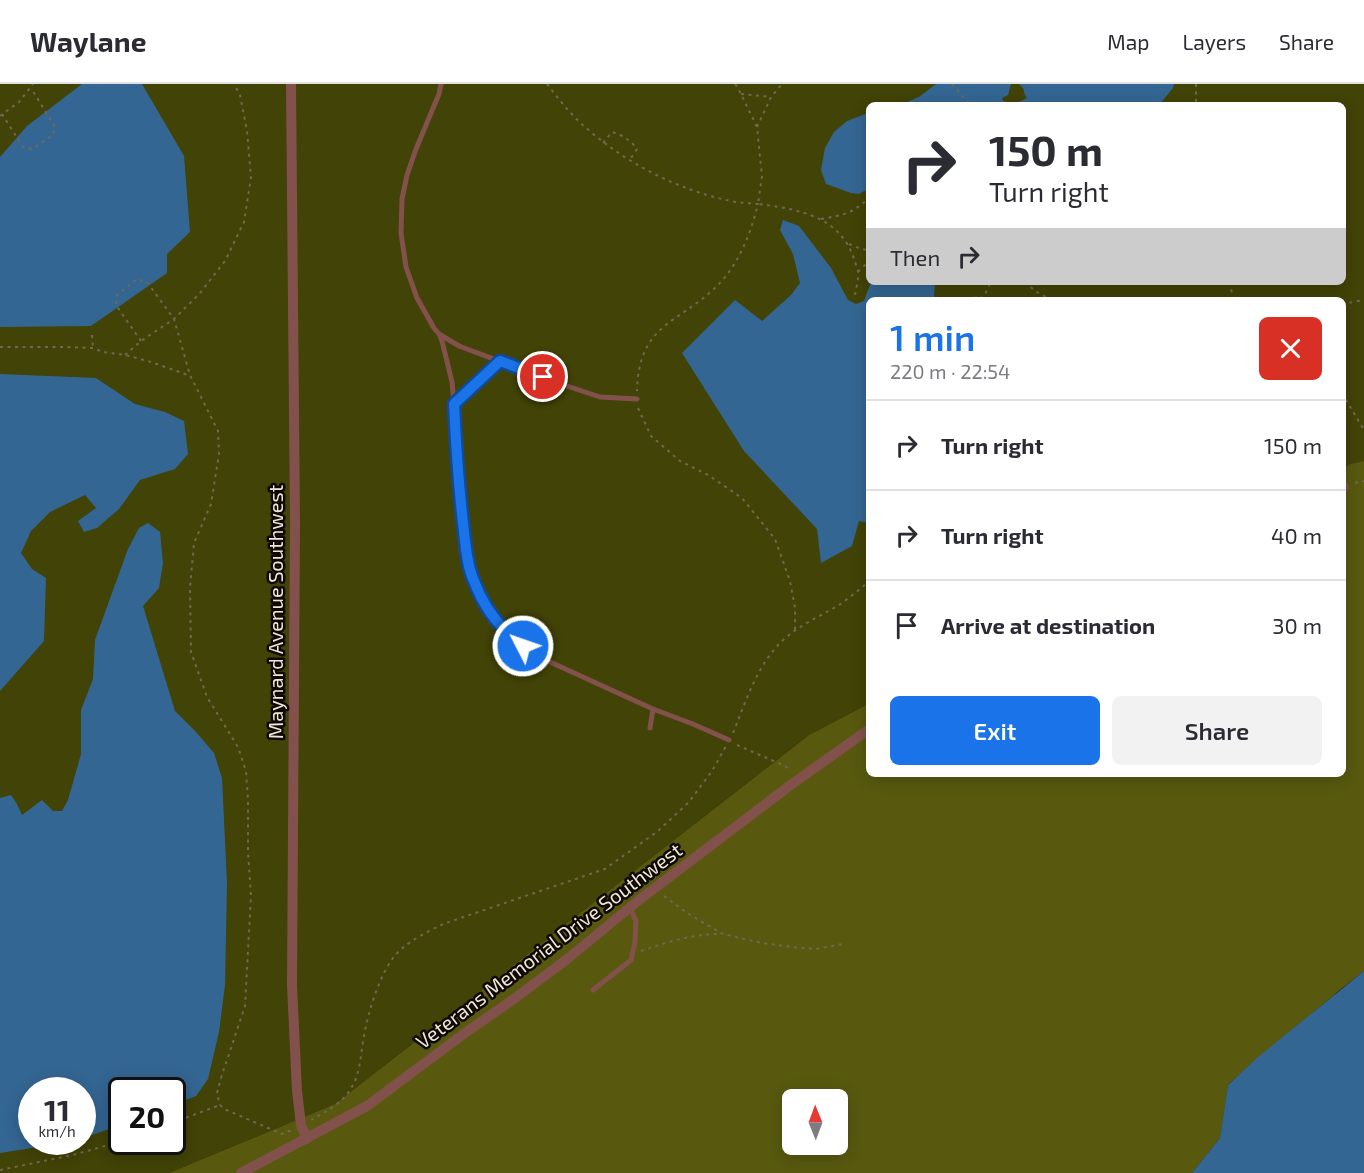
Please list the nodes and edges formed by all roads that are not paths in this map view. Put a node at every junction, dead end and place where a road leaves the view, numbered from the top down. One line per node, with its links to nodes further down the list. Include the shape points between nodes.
1 (291, 84): 13 (street, Maynard Avenue Southwest, via 295,524 292,985 297,1091 301,1125)
2 (441, 84): 3 (lane, via 407,175 401,233 406,267 417,298)
3 (439, 334): 4 (lane); 6 (lane)
4 (500, 361): 5 (lane, via 600,397); 6 (lane)
5 (637, 399)
6 (454, 404): 7 (lane, via 468,563 484,604 509,635 537,656)
7 (653, 709): 8 (lane); 10 (lane)
8 (650, 728)
9 (866, 731): 11 (street, Veterans Memorial Drive Southwest)
10 (729, 740)
11 (630, 908): 12 (lane, via 636,921 630,960); 13 (street, Veterans Memorial Drive Southwest, via 520,995 367,1106)
12 (593, 990)
13 (307, 1139): 14 (street, Veterans Memorial Drive Southwest)
14 (241, 1173)

